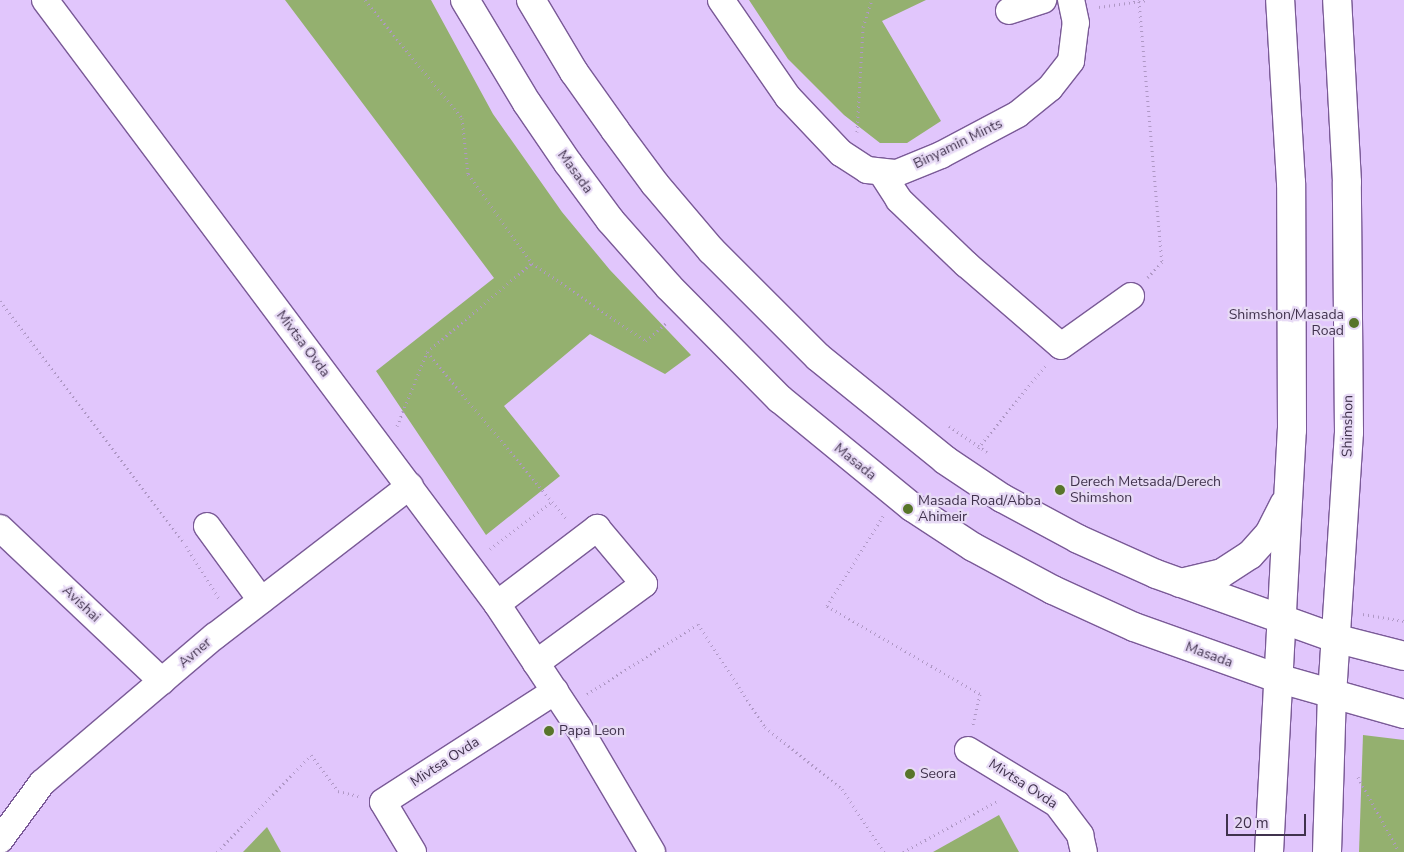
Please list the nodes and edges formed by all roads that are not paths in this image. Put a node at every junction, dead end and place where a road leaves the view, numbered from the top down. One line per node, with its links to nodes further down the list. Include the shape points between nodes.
1 (45, 0): 12 (street, Mivtsa Ovda)
2 (466, 0): 23 (main road, Masada, via 495,52 610,220 686,306 780,398 897,495 973,547 1053,590 1134,626)
3 (530, 0): 16 (main road, via 574,72 655,184 711,250 818,356 887,416 1002,498 1078,540)
4 (721, 0): 10 (street, Binyamin Mints, via 788,97 841,153 867,170)
5 (1043, 0): 9 (street)
6 (1280, 0): 13 (main road, via 1287,82 1291,222)
7 (1337, 0): 20 (main road, Shimshon, via 1344,88 1350,328 1349,432)
8 (1072, 5): 10 (street, Binyamin Mints, via 1076,23 1071,60 1050,88 1018,114 941,155 897,173)
9 (1009, 11)
10 (881, 172): 11 (street, via 899,200 966,264 1061,346)
11 (1131, 296)
12 (410, 486): 17 (street, Avner); 18 (street, Mivtsa Ovda)
13 (1289, 494): 16 (main road, via 1269,534 1250,555 1222,573); 19 (main road)
14 (207, 526): 17 (street)
15 (0, 528): 24 (street, Avishai)
16 (1180, 583): 19 (main road)
17 (261, 600): 24 (street, Avner)
18 (497, 604): 22 (street, Mivtsa Ovda); 22 (street, via 597,528 644,584)
19 (1282, 620): 20 (main road); 23 (main road)
20 (1338, 639): 21 (main road); 25 (main road, Shimshon)
21 (1404, 656)
22 (536, 663): 26 (street, Mivtsa Ovda)
23 (1277, 678): 25 (main road, Masada); 33 (main road)
24 (162, 681): 29 (street, Avner, via 42,784)
25 (1332, 695): 27 (main road, Masada); 34 (main road, Shimshon)
26 (560, 700): 30 (street, Mivtsa Ovda, via 383,802); 31 (street, Mivtsa Ovda)
27 (1404, 714)
28 (968, 750): 32 (street, Mivtsa Ovda, via 1057,804 1080,835)
29 (0, 840)
30 (412, 852)
31 (652, 852)
32 (1084, 852)
33 (1269, 852)
34 (1327, 852)

